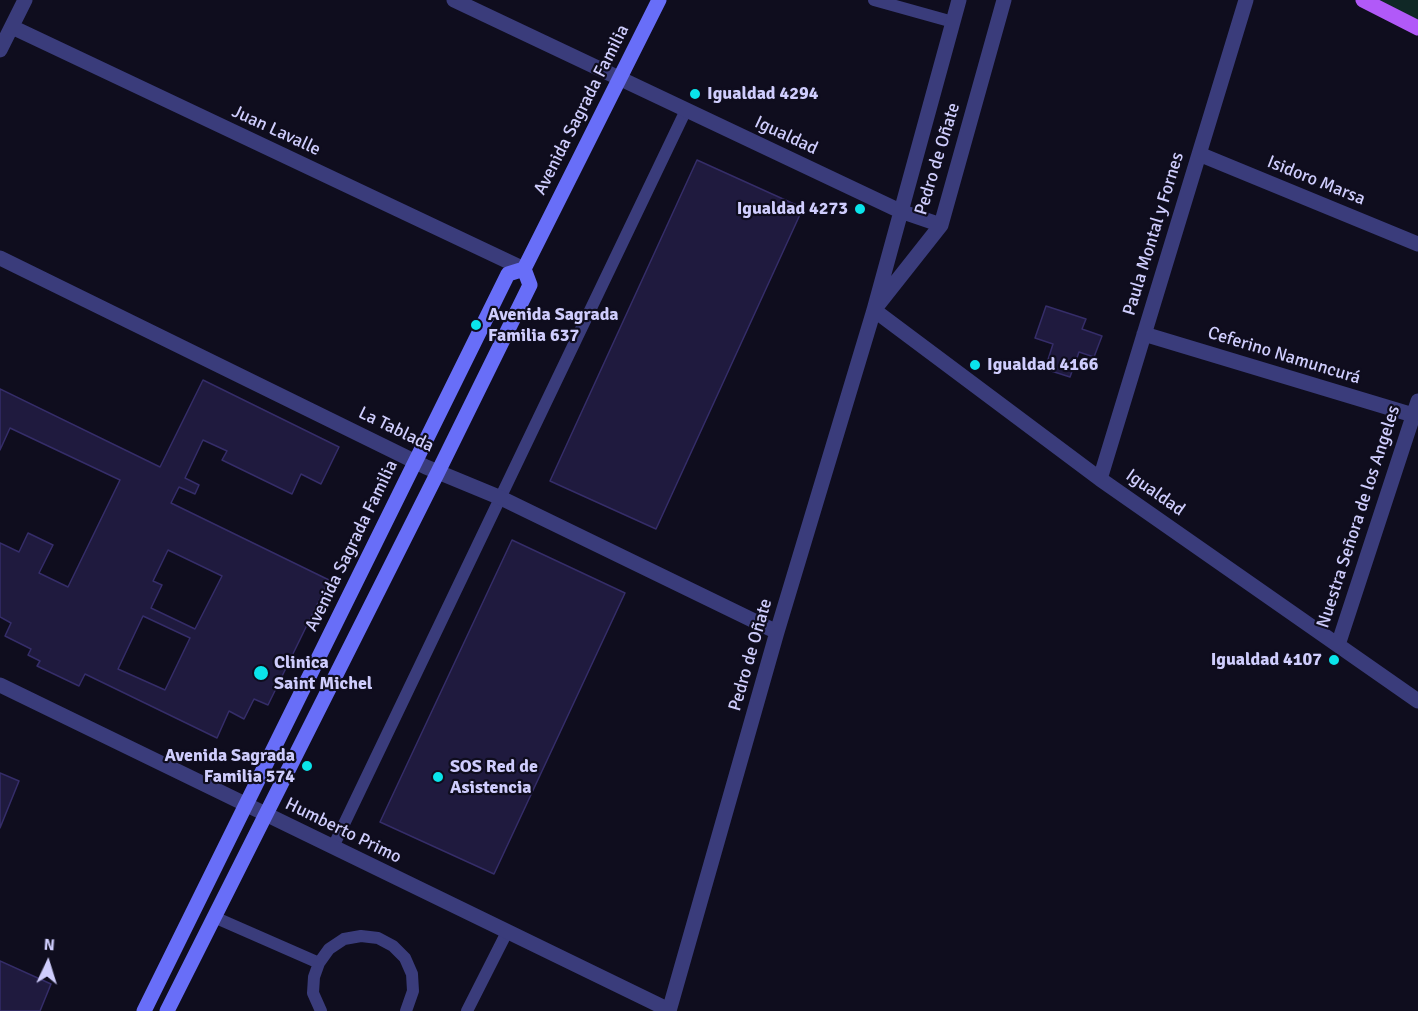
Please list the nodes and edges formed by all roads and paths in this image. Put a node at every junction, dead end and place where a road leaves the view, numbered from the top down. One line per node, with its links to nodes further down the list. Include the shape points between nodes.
1 (25, 0): 10 (street)
2 (454, 0): 13 (street, Igualdad)
3 (659, 0): 13 (main road, Avenida Sagrada Familia)
4 (874, 0): 9 (lane)
5 (959, 0): 9 (street, Pedro de Oñate)
6 (1004, 0): 17 (street, Pedro de Oñate)
7 (1246, 0): 15 (street, Paula Montal y Fornes)
8 (1363, 0): 11 (main road)
9 (953, 22): 16 (street, Pedro de Oñate)
10 (12, 27): 12 (street); 20 (street, Juan Lavalle)
11 (1418, 28)
12 (0, 50)
13 (621, 78): 14 (street, Igualdad); 20 (main road, Avenida Sagrada Familia)
14 (686, 110): 16 (street, Igualdad); 27 (lane)
15 (1199, 154): 18 (street, Isidoro Marsa); 22 (street, Paula Montal y Fornes)
16 (900, 211): 17 (street, Igualdad); 21 (street, Pedro de Oñate)
17 (941, 225): 21 (street, Pedro de Oñate)
18 (1418, 244)
19 (0, 258): 24 (street, La Tablada)
20 (524, 270): 24 (main road, Avenida Sagrada Familia, via 508,274); 25 (main road, Avenida Sagrada Familia, via 530,285)
21 (874, 310): 26 (street, Igualdad); 28 (street, Pedro de Oñate)
22 (1144, 334): 23 (street, Ceferino Namuncurá); 26 (street, Paula Montal y Fornes)
23 (1416, 408): 29 (street, Nuestra Señora de los Angeles)
24 (416, 462): 25 (street, La Tablada); 32 (main road, Avenida Sagrada Familia)
25 (438, 472): 27 (street, La Tablada); 33 (main road, Avenida Sagrada Familia)
26 (1100, 479): 29 (street, Igualdad)
27 (501, 498): 28 (street, La Tablada); 34 (lane)
28 (777, 632): 43 (street, Pedro de Oñate)
29 (1338, 645): 31 (street, Igualdad)
30 (0, 686): 32 (street, Humberto Primo)
31 (1418, 702)
32 (246, 806): 33 (street, Humberto Primo); 39 (main road, Avenida Sagrada Familia)
33 (264, 815): 34 (street, Humberto Primo); 35 (main road, Avenida Sagrada Familia)
34 (333, 847): 36 (street, Humberto Primo)
35 (214, 916): 37 (lane); 40 (main road, Avenida Sagrada Familia)
36 (507, 932): 42 (lane); 43 (street, Humberto Primo)
37 (319, 963): 38 (lane, via 329,949 344,939 378,938 393,946 409,966 413,991); 41 (lane, via 314,993)
38 (409, 1010)
39 (144, 1011)
40 (167, 1011)
41 (321, 1011)
42 (467, 1011)
43 (669, 1011)

